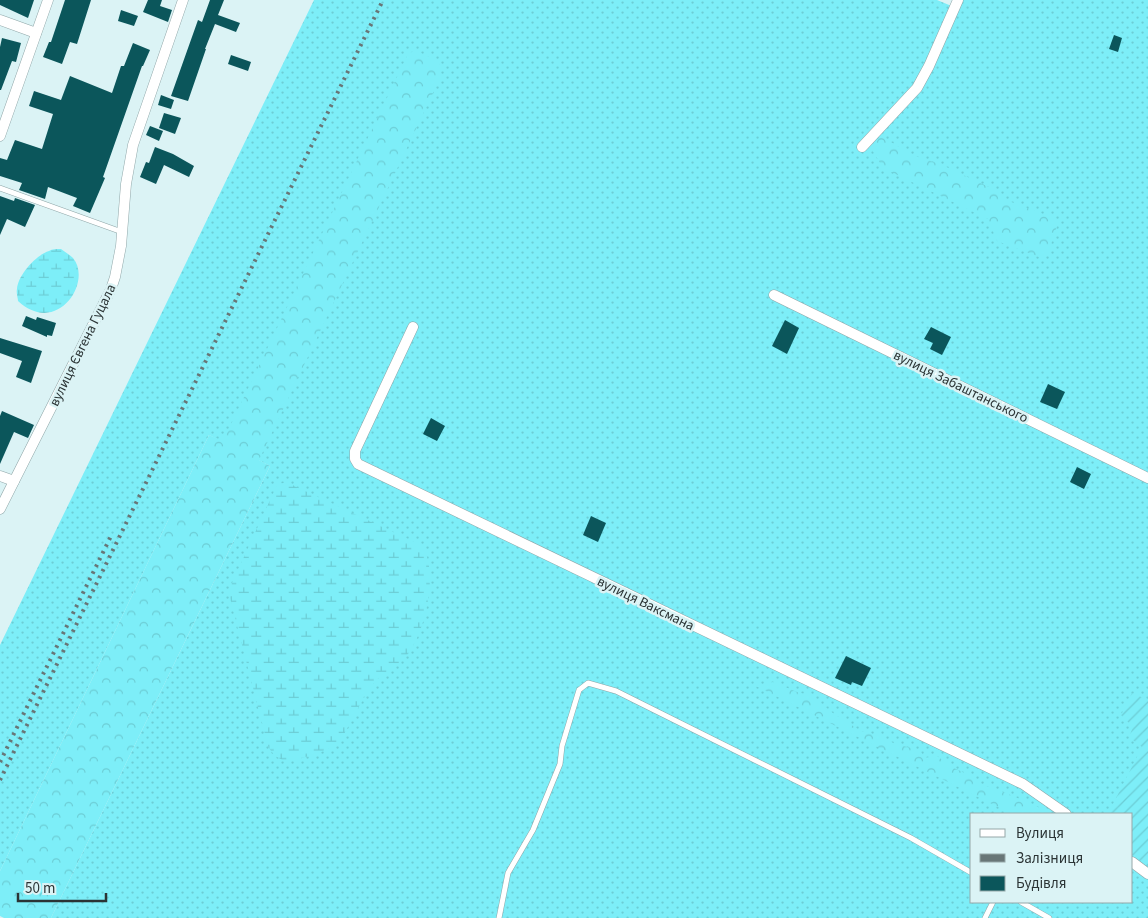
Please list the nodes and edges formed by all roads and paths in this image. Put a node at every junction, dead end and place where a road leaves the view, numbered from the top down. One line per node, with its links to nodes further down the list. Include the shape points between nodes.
1 (48, 0): 5 (street)
2 (184, 0): 9 (street, вулиця Євгена Гуцала, via 133,145)
3 (958, 0): 7 (street, via 916,88)
4 (0, 20): 5 (street)
5 (36, 33): 6 (street)
6 (0, 136)
7 (862, 147)
8 (0, 188): 9 (lane)
9 (122, 232): 14 (street, вулиця Євгена Гуцала, via 119,263 111,289)
10 (774, 295): 13 (street, вулиця Забаштанського)
11 (413, 327): 16 (street, вулиця Ваксмана, via 355,450 358,464 1023,784)
12 (0, 476): 14 (street)
13 (1148, 478)
14 (14, 481): 15 (street, вулиця Євгена Гуцала)
15 (0, 509)
16 (1065, 813)
17 (1133, 863): 19 (street)
18 (970, 872): 22 (lane, via 911,838 616,691 588,683 579,690 562,746 560,764 533,830 508,873)
19 (1148, 874)
20 (992, 903): 23 (lane)
21 (1023, 903): 24 (lane)
22 (499, 918)
23 (985, 918)
24 (1049, 918)

